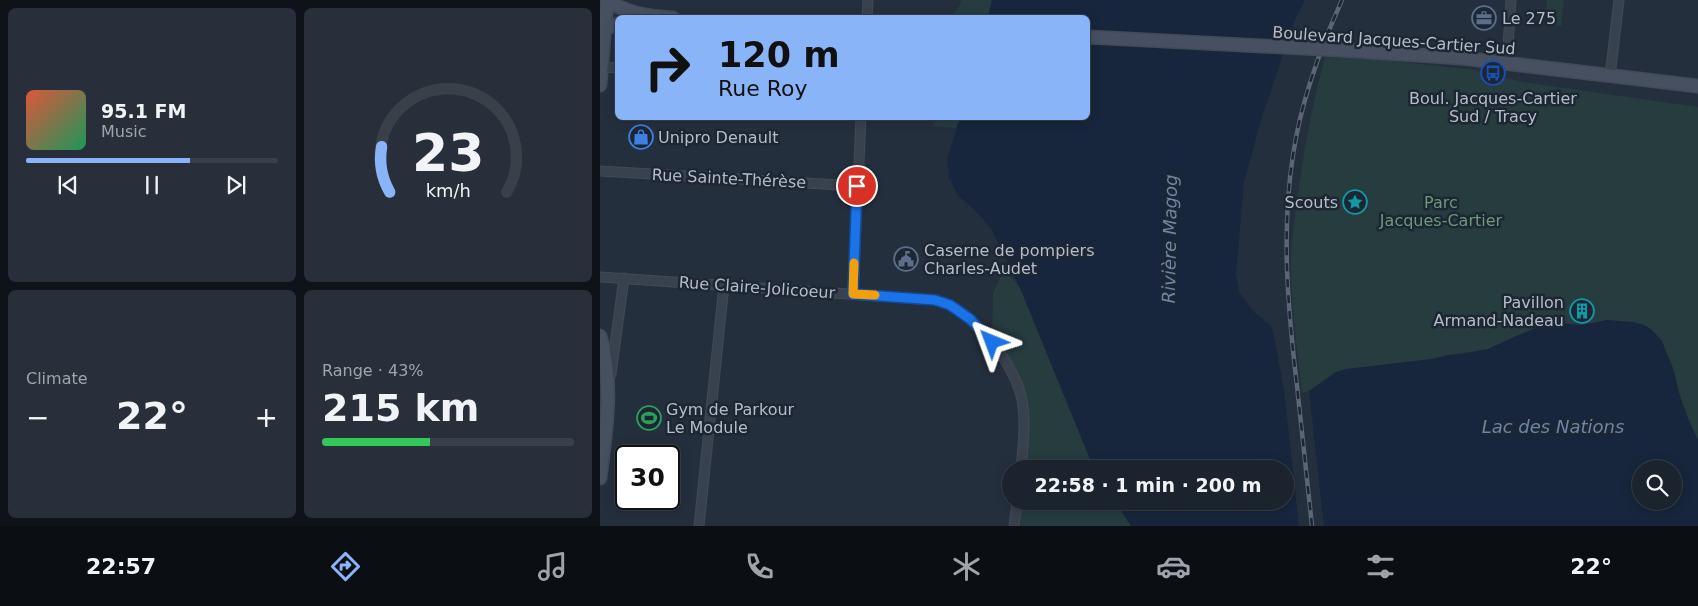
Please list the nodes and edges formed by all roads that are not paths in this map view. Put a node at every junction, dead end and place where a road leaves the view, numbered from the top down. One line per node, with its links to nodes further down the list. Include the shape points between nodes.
1 (606, 0): 5 (main road); 8 (main road)
2 (868, 0): 6 (street)
3 (1511, 0): 10 (street)
4 (1619, 0): 13 (street)
5 (639, 15)
6 (867, 15)
7 (615, 25): 8 (main road)
8 (603, 29): 11 (main road)
9 (1090, 37): 10 (main road, Boulevard Jacques-Cartier Sud, bridge, via 1342,50)
10 (1504, 63): 13 (main road, Boulevard Jacques-Cartier Sud)
11 (601, 67): 12 (street); 14 (main road)
12 (615, 68)
13 (1610, 76): 15 (main road, Boulevard Jacques-Cartier Sud)
14 (600, 85)
15 (1698, 86)
16 (861, 120): 18 (street)
17 (600, 170): 18 (street, Rue Sainte-Thérèse)
18 (857, 186): 22 (street)
19 (600, 277): 20 (street, Rue Claire-Jolicoeur)
20 (624, 278): 21 (street, Rue Claire-Jolicoeur); 24 (street)
21 (724, 285): 22 (street, Rue Claire-Jolicoeur); 28 (street)
22 (853, 294): 25 (street, Rue Claire-Jolicoeur, via 935,300 950,305 970,319 992,342 1017,384 1022,401)
23 (600, 336): 24 (main road, via 605,353)
24 (608, 394): 26 (main road)
25 (1021, 460)
26 (600, 478)
27 (1016, 510): 29 (street)
28 (699, 526)
29 (1014, 526)

